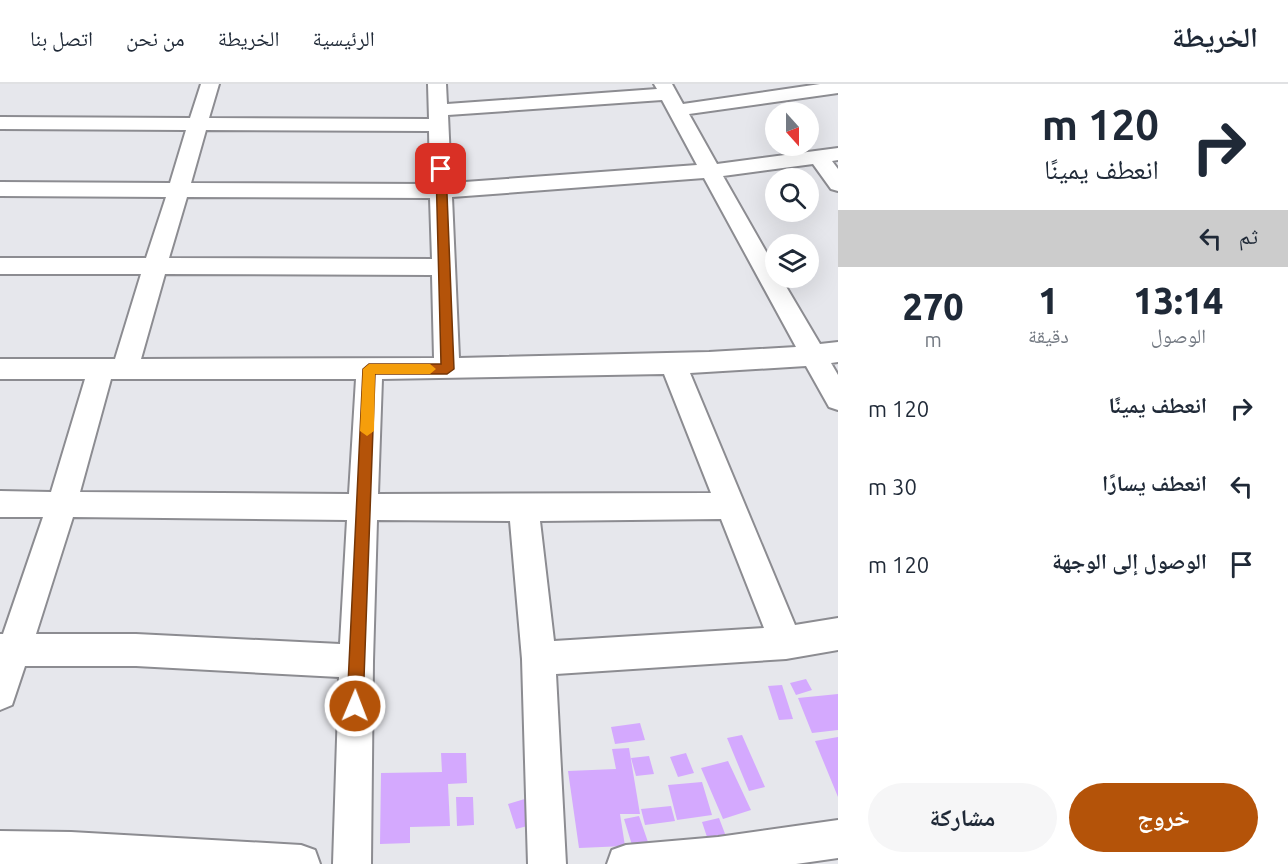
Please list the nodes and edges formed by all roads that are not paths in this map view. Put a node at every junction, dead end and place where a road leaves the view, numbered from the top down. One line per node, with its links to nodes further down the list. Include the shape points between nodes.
1 (210, 84): 9 (street)
2 (437, 84): 7 (street)
3 (838, 87): 4 (street)
4 (776, 90): 6 (street)
5 (557, 93): 6 (street); 7 (street)
6 (671, 96): 11 (street)
7 (439, 118): 9 (street); 15 (street)
8 (0, 123): 9 (street)
9 (198, 124): 13 (street)
10 (828, 156): 11 (street); 12 (street)
11 (710, 171): 15 (street); 19 (street)
12 (838, 184)
13 (178, 188): 14 (street); 15 (street); 17 (street)
14 (0, 189)
15 (441, 191): 18 (street)
16 (0, 266): 17 (street)
17 (155, 267): 18 (street); 21 (street)
18 (443, 267): 24 (street)
19 (826, 354): 20 (street); 25 (street)
20 (674, 363): 24 (street); 28 (street)
21 (113, 368): 22 (street); 23 (street); 27 (street)
22 (0, 369)
23 (369, 369): 24 (street); 29 (street)
24 (447, 369)
25 (838, 399)
26 (0, 504): 27 (street)
27 (62, 505): 29 (street); 33 (street)
28 (730, 506): 30 (street); 32 (street)
29 (364, 508): 30 (street); 35 (street)
30 (524, 508): 34 (street)
31 (838, 634): 32 (street)
32 (786, 643): 34 (street)
33 (8, 650): 35 (street, via 136,650); 36 (street)
34 (539, 659): 42 (street)
35 (356, 661): 41 (street)
36 (0, 693)
37 (838, 839): 43 (street)
38 (0, 850): 39 (street)
39 (69, 858): 40 (street)
40 (301, 864)
41 (352, 864)
42 (547, 864)
43 (626, 864)

